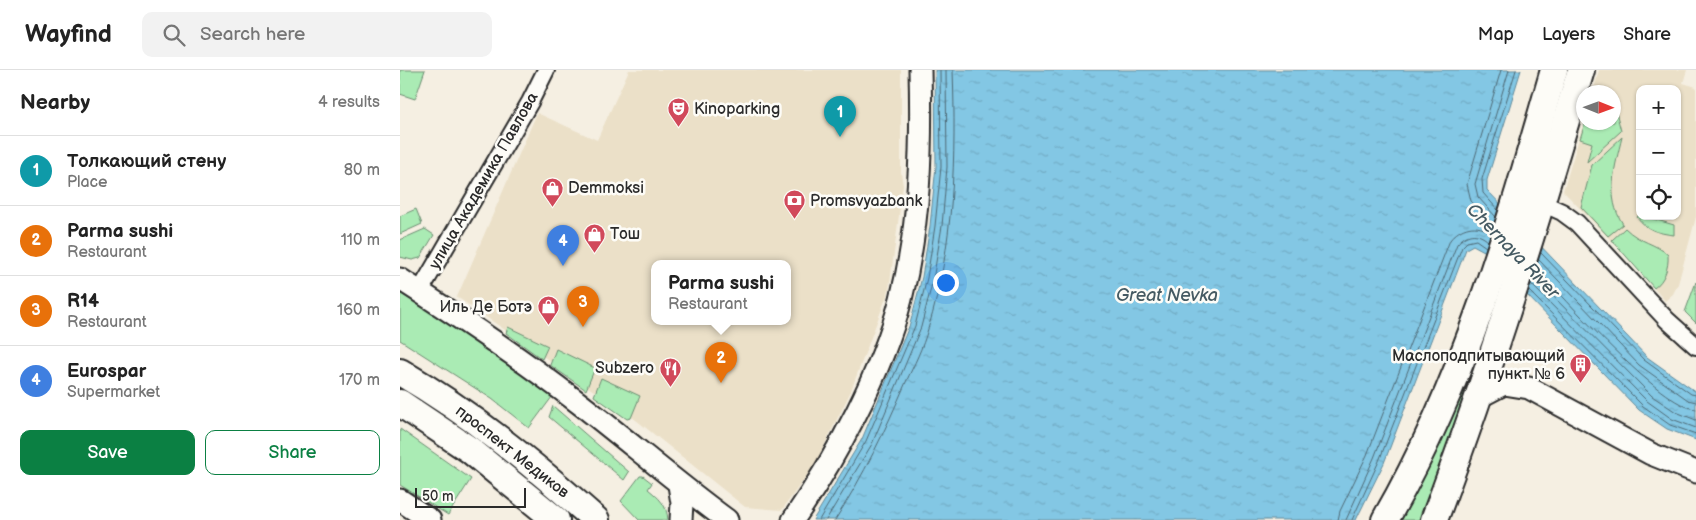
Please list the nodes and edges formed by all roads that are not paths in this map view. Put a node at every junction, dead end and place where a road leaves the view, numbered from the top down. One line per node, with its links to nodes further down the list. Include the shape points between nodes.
1 (546, 70): 7 (street, улица Академика Павлова)
2 (920, 70): 22 (street, via 920,178 914,237 901,300 854,417)
3 (1554, 70): 23 (main road, via 1497,265 1464,356 1401,493)
4 (1580, 70): 5 (main road)
5 (1542, 203): 8 (street, via 1577,223 1667,320); 10 (main road)
6 (400, 278): 7 (street)
7 (420, 291): 13 (street, via 574,399)
8 (1696, 346)
9 (400, 372): 17 (main road, проспект Медиков, via 502,439)
10 (1481, 396): 12 (street, via 1504,384 1528,388 1651,454); 24 (main road)
11 (400, 403): 16 (main road, проспект Медиков, via 470,450)
12 (1696, 472)
13 (678, 485): 18 (street); 21 (street)
14 (400, 500): 15 (street)
15 (430, 520)
16 (556, 520)
17 (596, 520)
18 (681, 520)
19 (710, 520): 20 (street)
20 (721, 520)
21 (727, 520)
22 (793, 520)
23 (1385, 520)
24 (1434, 520)

